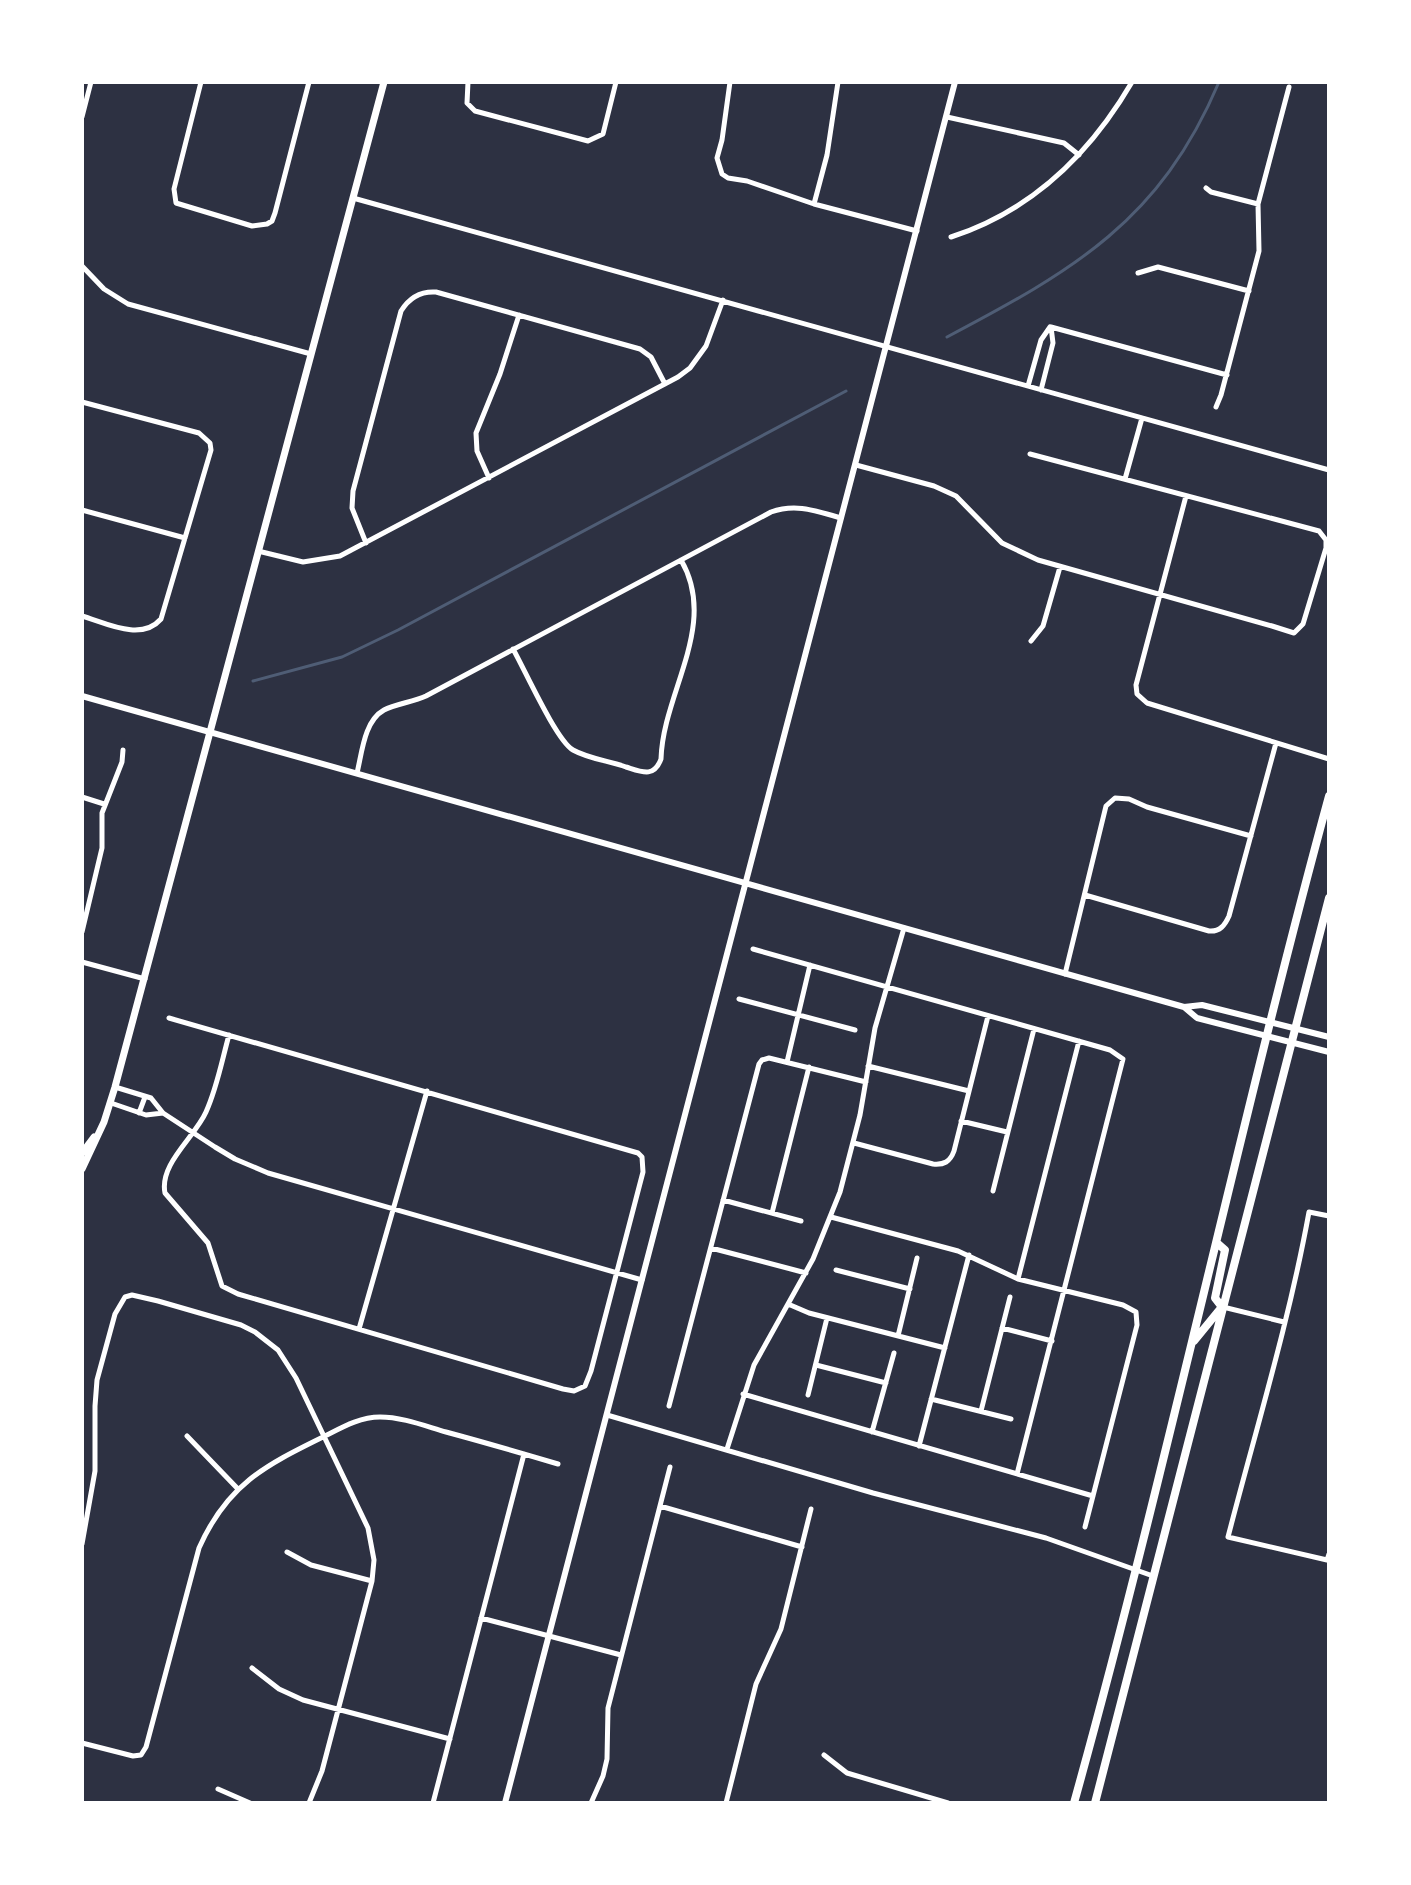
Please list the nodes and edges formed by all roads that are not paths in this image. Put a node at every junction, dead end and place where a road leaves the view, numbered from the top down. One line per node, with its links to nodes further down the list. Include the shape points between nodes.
1 (91, 82): 12 (street)
2 (201, 82): 3 (street, via 174,189 176,203 252,226 267,224 275,213)
3 (309, 82)
4 (384, 82): 16 (main road)
5 (468, 82): 6 (street, via 467,103 481,113 588,141 606,127)
6 (616, 82)
7 (730, 82): 17 (street, via 719,170 728,178)
8 (838, 82): 17 (street)
9 (955, 82): 13 (street)
10 (1132, 82): 14 (street)
11 (1289, 87): 18 (street)
12 (82, 117)
13 (947, 117): 14 (street, via 1064,143); 19 (street)
14 (1079, 155): 20 (street, via 1016,208)
15 (1206, 188): 18 (street)
16 (352, 198): 24 (street); 28 (main road)
17 (814, 204): 19 (street)
18 (1258, 204): 23 (street, via 1259,251)
19 (917, 231): 27 (street)
20 (951, 237)
21 (82, 268): 28 (street, via 128,304)
22 (1138, 273): 23 (street, via 1158,267)
23 (1249, 291): 29 (street)
24 (723, 300): 27 (street); 30 (street, via 699,357)
25 (519, 315): 30 (street, via 640,349 651,357); 39 (street, via 476,433 477,451); 45 (street, via 436,292 415,297 401,311 353,491 352,508)
26 (1051, 327): 29 (street); 31 (street, via 1041,340); 32 (street, via 1053,343)
27 (886, 347): 31 (street); 37 (street)
28 (311, 354): 46 (main road)
29 (1227, 375): 34 (street)
30 (665, 384): 39 (street)
31 (1028, 386): 32 (street)
32 (1041, 390): 35 (street)
33 (82, 402): 44 (street, via 199,433 210,443)
34 (1216, 407)
35 (1142, 418): 38 (street); 40 (street)
36 (1030, 454): 40 (street)
37 (856, 465): 43 (street); 48 (street, via 946,491 1002,543)
38 (1329, 470)
39 (489, 478): 45 (street)
40 (1125, 479): 41 (street)
41 (1186, 496): 49 (street); 49 (street, via 1313,528 1323,535 1326,548 1307,617 1298,630 1287,633)
42 (82, 510): 44 (street)
43 (842, 519): 47 (street, via 802,507 781,508); 63 (street)
44 (185, 538): 50 (street, via 164,615 155,626 134,631)
45 (366, 543): 46 (street, via 315,562)
46 (257, 550): 54 (main road)
47 (681, 560): 52 (street); 52 (street, via 693,585 695,620 661,759 651,773 583,754 565,743)
48 (1060, 567): 49 (street); 51 (street, via 1043,626)
49 (1160, 594): 55 (street, via 1137,694 1147,703)
50 (82, 616)
51 (1031, 641)
52 (513, 649): 58 (street, via 426,696 380,713 368,731)
53 (82, 696): 54 (street)
54 (209, 732): 58 (street); 73 (main road)
55 (1276, 743): 57 (street); 62 (street)
56 (123, 750): 61 (street)
57 (1329, 759)
58 (357, 773): 63 (street)
59 (1329, 796): 80 (main road)
60 (82, 797): 61 (street)
61 (104, 804): 66 (street, via 102,848)
62 (1251, 836): 64 (street, via 1229,916 1215,932); 64 (street, via 1115,798 1106,806)
63 (745, 883): 67 (street); 123 (street)
64 (1085, 895): 72 (street)
65 (1329, 898): 83 (main road)
66 (86, 904): 68 (street)
67 (904, 928): 72 (street); 74 (street)
68 (82, 932)
69 (753, 949): 71 (street)
70 (82, 962): 73 (street)
71 (810, 965): 74 (street); 77 (street)
72 (1065, 974): 76 (street)
73 (145, 979): 94 (main road)
74 (886, 986): 78 (street); 91 (street)
75 (739, 999): 77 (street)
76 (1184, 1007): 80 (street, via 1202,1005); 85 (street, via 1197,1018)
77 (798, 1015): 82 (street); 90 (street)
78 (988, 1016): 81 (street); 96 (street)
79 (169, 1018): 84 (street)
80 (1269, 1022): 83 (street); 85 (main road)
81 (1034, 1029): 87 (street); 104 (street)
82 (855, 1030)
83 (1296, 1030): 86 (street); 88 (main road)
84 (229, 1035): 95 (street); 103 (street, via 209,1105)
85 (1266, 1037): 88 (street); 115 (main road)
86 (1329, 1037)
87 (1079, 1041): 122 (street); 125 (street, via 1118,1054 1123,1064)
88 (1293, 1044): 89 (street); 128 (main road)
89 (1329, 1052)
90 (787, 1062): 92 (street); 109 (street, via 765,1059 759,1064)
91 (868, 1066): 93 (street); 96 (street)
92 (809, 1067): 93 (street); 111 (street)
93 (866, 1082): 105 (street)
94 (115, 1087): 97 (street); 98 (main road)
95 (427, 1091): 110 (street); 120 (street, via 633,1150 642,1157 643,1172)
96 (969, 1091): 101 (street)
97 (145, 1097): 99 (street); 100 (street)
98 (111, 1103): 99 (street); 102 (main road)
99 (139, 1113): 100 (street)
100 (163, 1113): 103 (street)
101 (961, 1121): 104 (street); 105 (street, via 954,1151 944,1164)
102 (104, 1122): 106 (main road); 107 (main road)
103 (194, 1132): 110 (street, via 251,1167); 132 (street, via 164,1177 165,1193 208,1243 222,1286)
104 (1007, 1133): 108 (street)
105 (854, 1143): 113 (street)
106 (82, 1153)
107 (82, 1169)
108 (993, 1191)
109 (723, 1200): 111 (street); 116 (street)
110 (393, 1209): 120 (street); 132 (street)
111 (772, 1213): 114 (street)
112 (1329, 1216): 130 (street, via 1309,1212)
113 (831, 1217): 117 (street); 121 (street)
114 (801, 1221)
115 (1217, 1243): 128 (main road, via 1225,1250 1215,1298); 136 (main road)
116 (711, 1248): 121 (street); 143 (street)
117 (969, 1255): 122 (street); 135 (street)
118 (917, 1258): 124 (street)
119 (836, 1270): 124 (street)
120 (616, 1273): 123 (street); 132 (street, via 585,1386 574,1391)
121 (806, 1273): 127 (street)
122 (1018, 1279): 125 (street)
123 (642, 1280): 145 (street)
124 (910, 1289): 133 (street)
125 (1064, 1291): 134 (street); 157 (street, via 1136,1312)
126 (1010, 1297): 131 (street)
127 (788, 1304): 129 (street); 140 (street)
128 (1222, 1307): 130 (street); 136 (main road); 166 (main road)
129 (827, 1318): 133 (street); 138 (street)
130 (1284, 1322): 164 (street, via 1228,1537)
131 (1002, 1328): 134 (street); 144 (street)
132 (359, 1329)
133 (898, 1336): 135 (street)
134 (1052, 1341): 155 (street)
135 (945, 1348): 142 (street)
136 (1190, 1348): 165 (main road)
137 (894, 1353): 139 (street)
138 (816, 1365): 139 (street); 141 (street)
139 (886, 1383): 147 (street)
140 (743, 1394): 147 (street); 151 (street)
141 (808, 1395)
142 (931, 1399): 144 (street); 150 (street)
143 (669, 1406)
144 (981, 1411): 146 (street)
145 (607, 1415): 151 (street); 169 (street)
146 (1011, 1419)
147 (872, 1432): 150 (street)
148 (187, 1436): 156 (street)
149 (324, 1436): 152 (street, via 356,1421 382,1417); 156 (street, via 272,1462); 161 (street, via 288,1363 255,1332 158,1301 125,1297 115,1314 97,1380 95,1471); 167 (street, via 368,1528)
150 (919, 1446): 155 (street)
151 (727, 1449): 165 (street, via 1046,1538)
152 (524, 1454): 153 (street); 168 (street)
153 (558, 1464)
154 (670, 1467): 158 (street)
155 (1017, 1474): 157 (street)
156 (237, 1488): 174 (street, via 211,1521 199,1548 146,1747 141,1755 124,1755)
157 (1093, 1496): 160 (street)
158 (660, 1506): 162 (street); 170 (street)
159 (811, 1509): 162 (street)
160 (1085, 1527)
161 (82, 1542)
162 (802, 1547): 182 (street, via 781,1629 756,1684)
163 (287, 1552): 167 (street, via 311,1565)
164 (1328, 1557)
165 (1135, 1569): 166 (street); 184 (main road)
166 (1153, 1576): 185 (main road)
167 (372, 1581): 172 (street)
168 (481, 1618): 169 (street); 173 (street)
169 (549, 1636): 170 (street); 180 (street)
170 (621, 1655): 181 (street, via 608,1708 607,1759)
171 (252, 1668): 172 (street, via 291,1695)
172 (339, 1710): 173 (street); 178 (street)
173 (450, 1739): 179 (street)
174 (82, 1743)
175 (824, 1755): 183 (street, via 847,1773)
176 (218, 1789): 177 (street)
177 (250, 1803)
178 (309, 1803)
179 (433, 1803)
180 (505, 1803)
181 (591, 1803)
182 (726, 1803)
183 (948, 1803)
184 (1077, 1803)
185 (1095, 1803)

